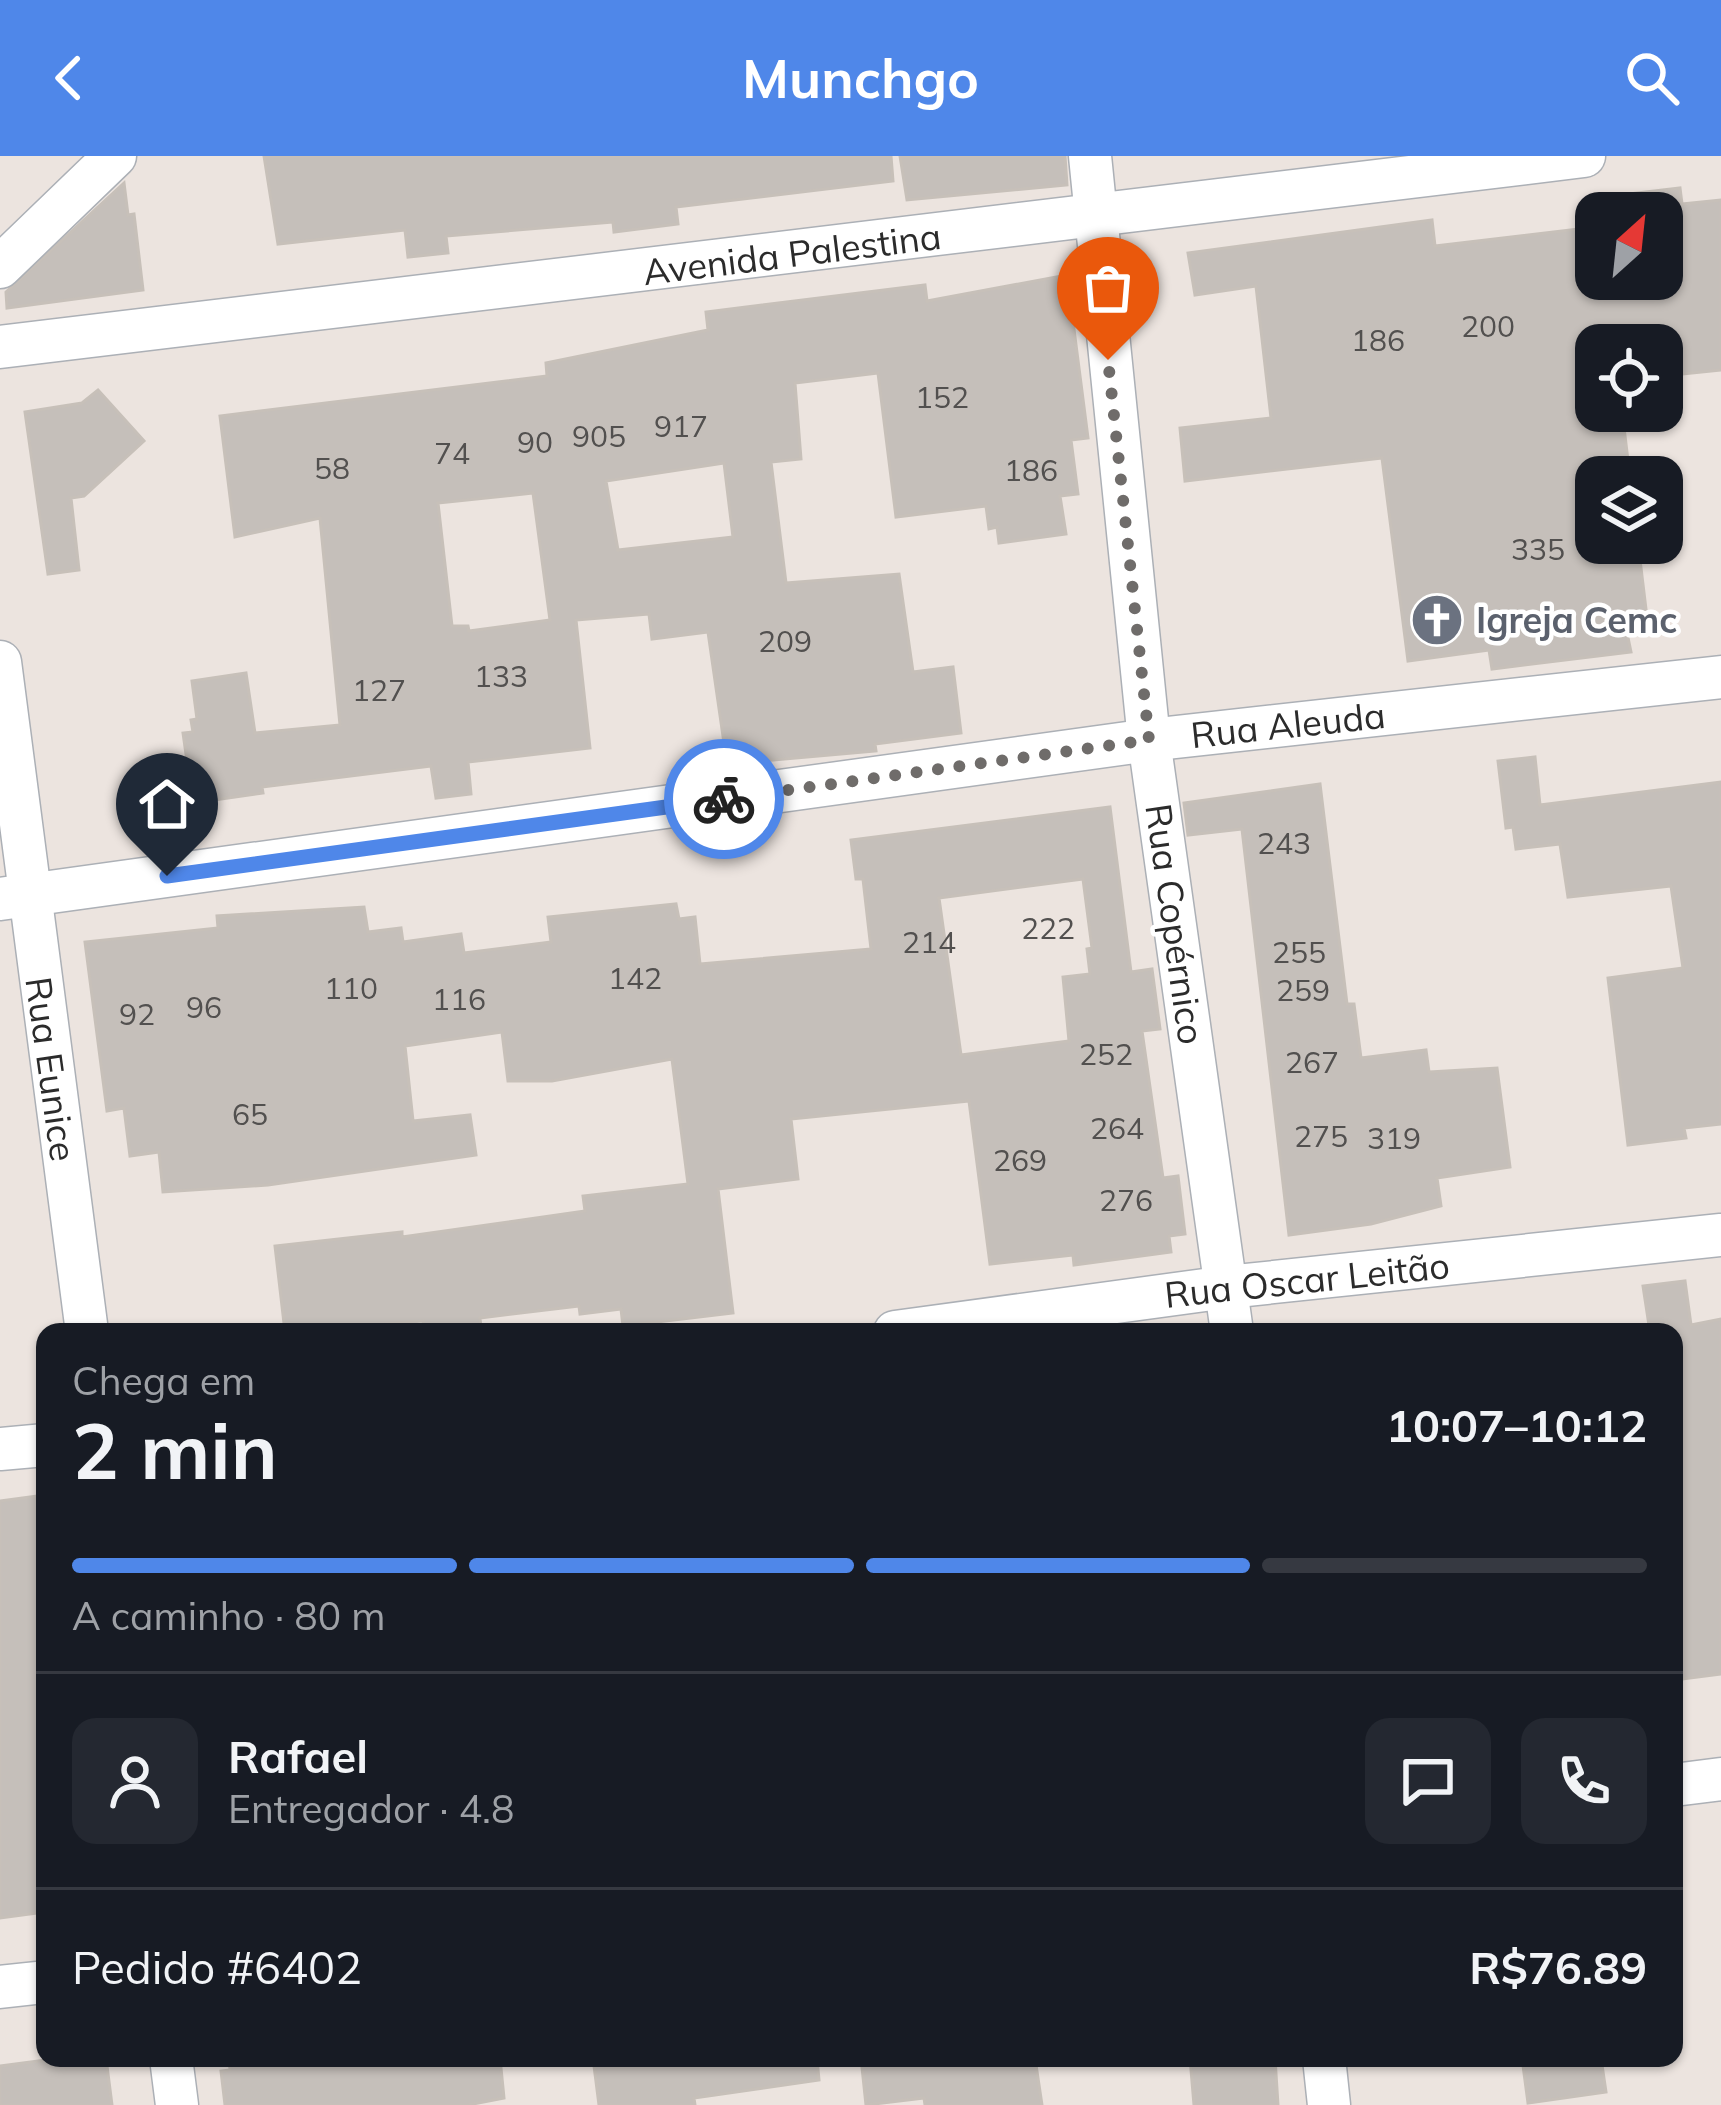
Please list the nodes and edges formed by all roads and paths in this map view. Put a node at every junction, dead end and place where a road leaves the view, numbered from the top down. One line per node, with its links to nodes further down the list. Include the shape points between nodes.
1 (115, 156): 6 (street)
2 (1090, 156): 5 (street, Rua Copérnico)
3 (1584, 156): 4 (street, Avenida Palestina)
4 (1522, 160): 5 (street, Avenida Palestina)
5 (1093, 218): 7 (street, Avenida Palestina); 10 (street, Rua Copérnico)
6 (0, 267)
7 (0, 347)
8 (0, 662): 11 (street, Rua Eunice)
9 (1721, 677): 10 (street, Rua Aleuda)
10 (1149, 740): 11 (street, Rua Aleuda); 13 (street, Rua Copérnico)
11 (14, 897): 14 (street, Rua Eunice)
12 (1721, 1235): 13 (street, Rua Oscar Leitão)
13 (1227, 1287): 15 (street, Rua Oscar Leitão); 16 (street, Rua Copérnico)
14 (85, 1323)
15 (961, 1323)
16 (1231, 1323)
17 (36, 1446): 18 (street)
18 (0, 1449)
19 (1721, 1779): 20 (street)
20 (1683, 1783)
21 (36, 1983): 22 (street)
22 (0, 1988)
23 (171, 2067): 25 (street)
24 (1325, 2067): 26 (street)
25 (177, 2105)
26 (1329, 2105)

